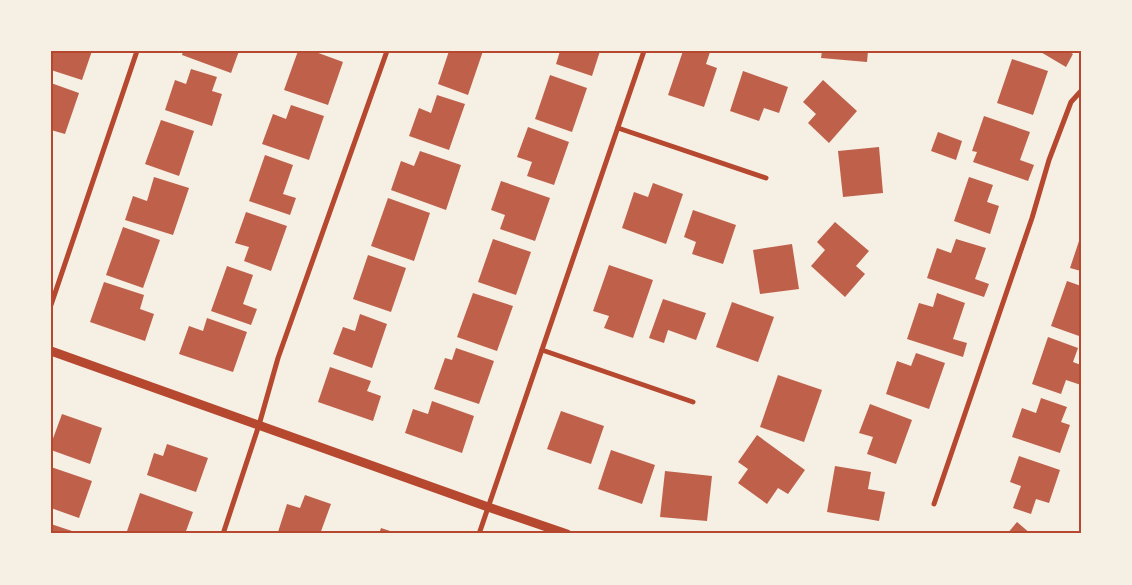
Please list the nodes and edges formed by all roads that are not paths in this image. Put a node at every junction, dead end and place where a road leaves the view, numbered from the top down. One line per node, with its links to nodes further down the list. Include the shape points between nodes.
1 (137, 51): 7 (street)
2 (387, 51): 11 (street, via 278,358)
3 (644, 51): 5 (street)
4 (1081, 91): 12 (street, via 1071,102 1049,160)
5 (618, 128): 6 (street); 8 (street)
6 (766, 178)
7 (51, 305)
8 (542, 350): 10 (street); 13 (street)
9 (51, 351): 11 (street)
10 (693, 402)
11 (259, 426): 13 (street); 14 (street)
12 (934, 504)
13 (488, 507): 15 (street); 16 (street)
14 (223, 534)
15 (479, 534)
16 (567, 534)

